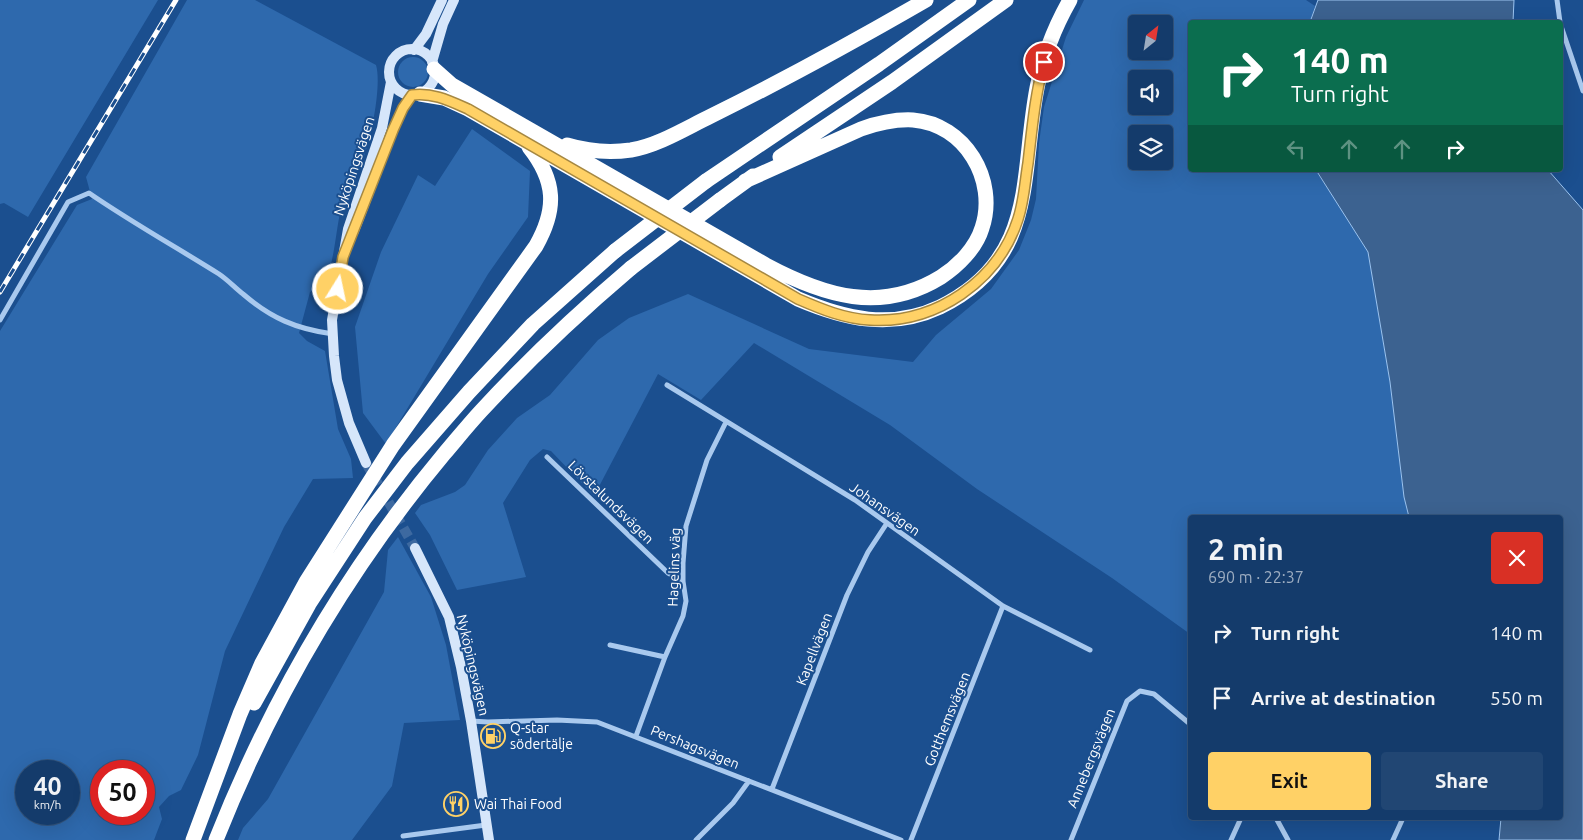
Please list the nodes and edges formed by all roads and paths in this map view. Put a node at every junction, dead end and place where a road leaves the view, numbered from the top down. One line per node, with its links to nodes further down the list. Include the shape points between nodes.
1 (442, 0): 10 (main road, via 426,34)
2 (454, 0): 11 (main road, via 443,24)
3 (926, 0): 15 (highway, via 728,108 651,144 631,150 594,151)
4 (969, 0): 36 (highway, bridge, via 706,181 615,251 533,324 406,463 365,518 309,604 247,716)
5 (1006, 0): 17 (highway)
6 (1070, 0): 16 (highway, via 1053,33 1037,88 1023,199 1010,239 999,258 970,289 934,310 915,316 870,320 823,310 798,299)
7 (1557, 0): 8 (street)
8 (1560, 20)
9 (1563, 32): 13 (street)
10 (414, 50): 11 (main road, via 422,52); 12 (main road, via 404,51 393,59 389,71)
11 (433, 66): 14 (main road, via 431,84); 15 (highway, via 452,85)
12 (391, 82): 14 (main road, via 400,92); 18 (main road, Nyköpingsvägen, via 382,128)
13 (1583, 91)
14 (416, 94): 16 (highway, via 444,98); 18 (main road, Nyköpingsvägen, via 403,108 393,130)
15 (547, 139): 17 (highway, via 793,279 857,298 901,294 950,271 973,246 982,229 985,212 982,173 962,142 932,124 915,120 880,123 861,129)
16 (525, 142): 36 (highway, via 540,160 551,188 552,203 544,233 393,446 306,582 262,664)
17 (745, 181): 44 (highway, bridge, via 631,268 543,346 480,412 425,477 328,616 268,724)
18 (343, 257): 20 (main road, Nyköpingsvägen)
19 (0, 320): 20 (street, via 68,202 89,193 222,276 275,317 303,329)
20 (332, 334): 24 (main road, Nyköpingsvägen, via 349,423)
21 (667, 385): 22 (street, Johansvägen)
22 (726, 422): 25 (street, Johansvägen); 27 (street, Hagelins väg, via 707,460 686,526)
23 (548, 457): 27 (street, Lövstalundsvägen, via 668,573)
24 (366, 463)
25 (887, 523): 28 (street, Johansvägen); 37 (street, Kapellvägen, via 868,552 847,595)
26 (415, 548): 32 (main road, Nyköpingsvägen, via 449,617)
27 (683, 581): 31 (street, Hagelins väg, via 686,600 683,616)
28 (1003, 606): 30 (street, Johansvägen); 48 (street, Gotthemsvägen)
29 (610, 645): 31 (street)
30 (1090, 650)
31 (666, 656): 34 (street, Hagelins väg)
32 (472, 721): 34 (street, Pershagsvägen, via 597,722); 41 (main road, Nyköpingsvägen)
33 (1188, 722): 49 (street, Annebergsvägen, via 1154,694 1140,691 1127,701)
34 (636, 736): 35 (street, Pershagsvägen)
35 (749, 781): 37 (street, Pershagsvägen); 46 (street, via 733,803)
36 (214, 788): 43 (highway)
37 (772, 789): 47 (street, Pershagsvägen)
38 (1240, 820): 50 (street)
39 (1277, 820): 51 (street)
40 (1402, 820): 52 (street)
41 (487, 825): 42 (street); 45 (main road, Nyköpingsvägen)
42 (403, 836)
43 (193, 840)
44 (216, 840)
45 (489, 840)
46 (696, 840)
47 (901, 840)
48 (911, 840)
49 (1071, 840)
50 (1231, 840)
51 (1288, 840)
52 (1393, 840)

